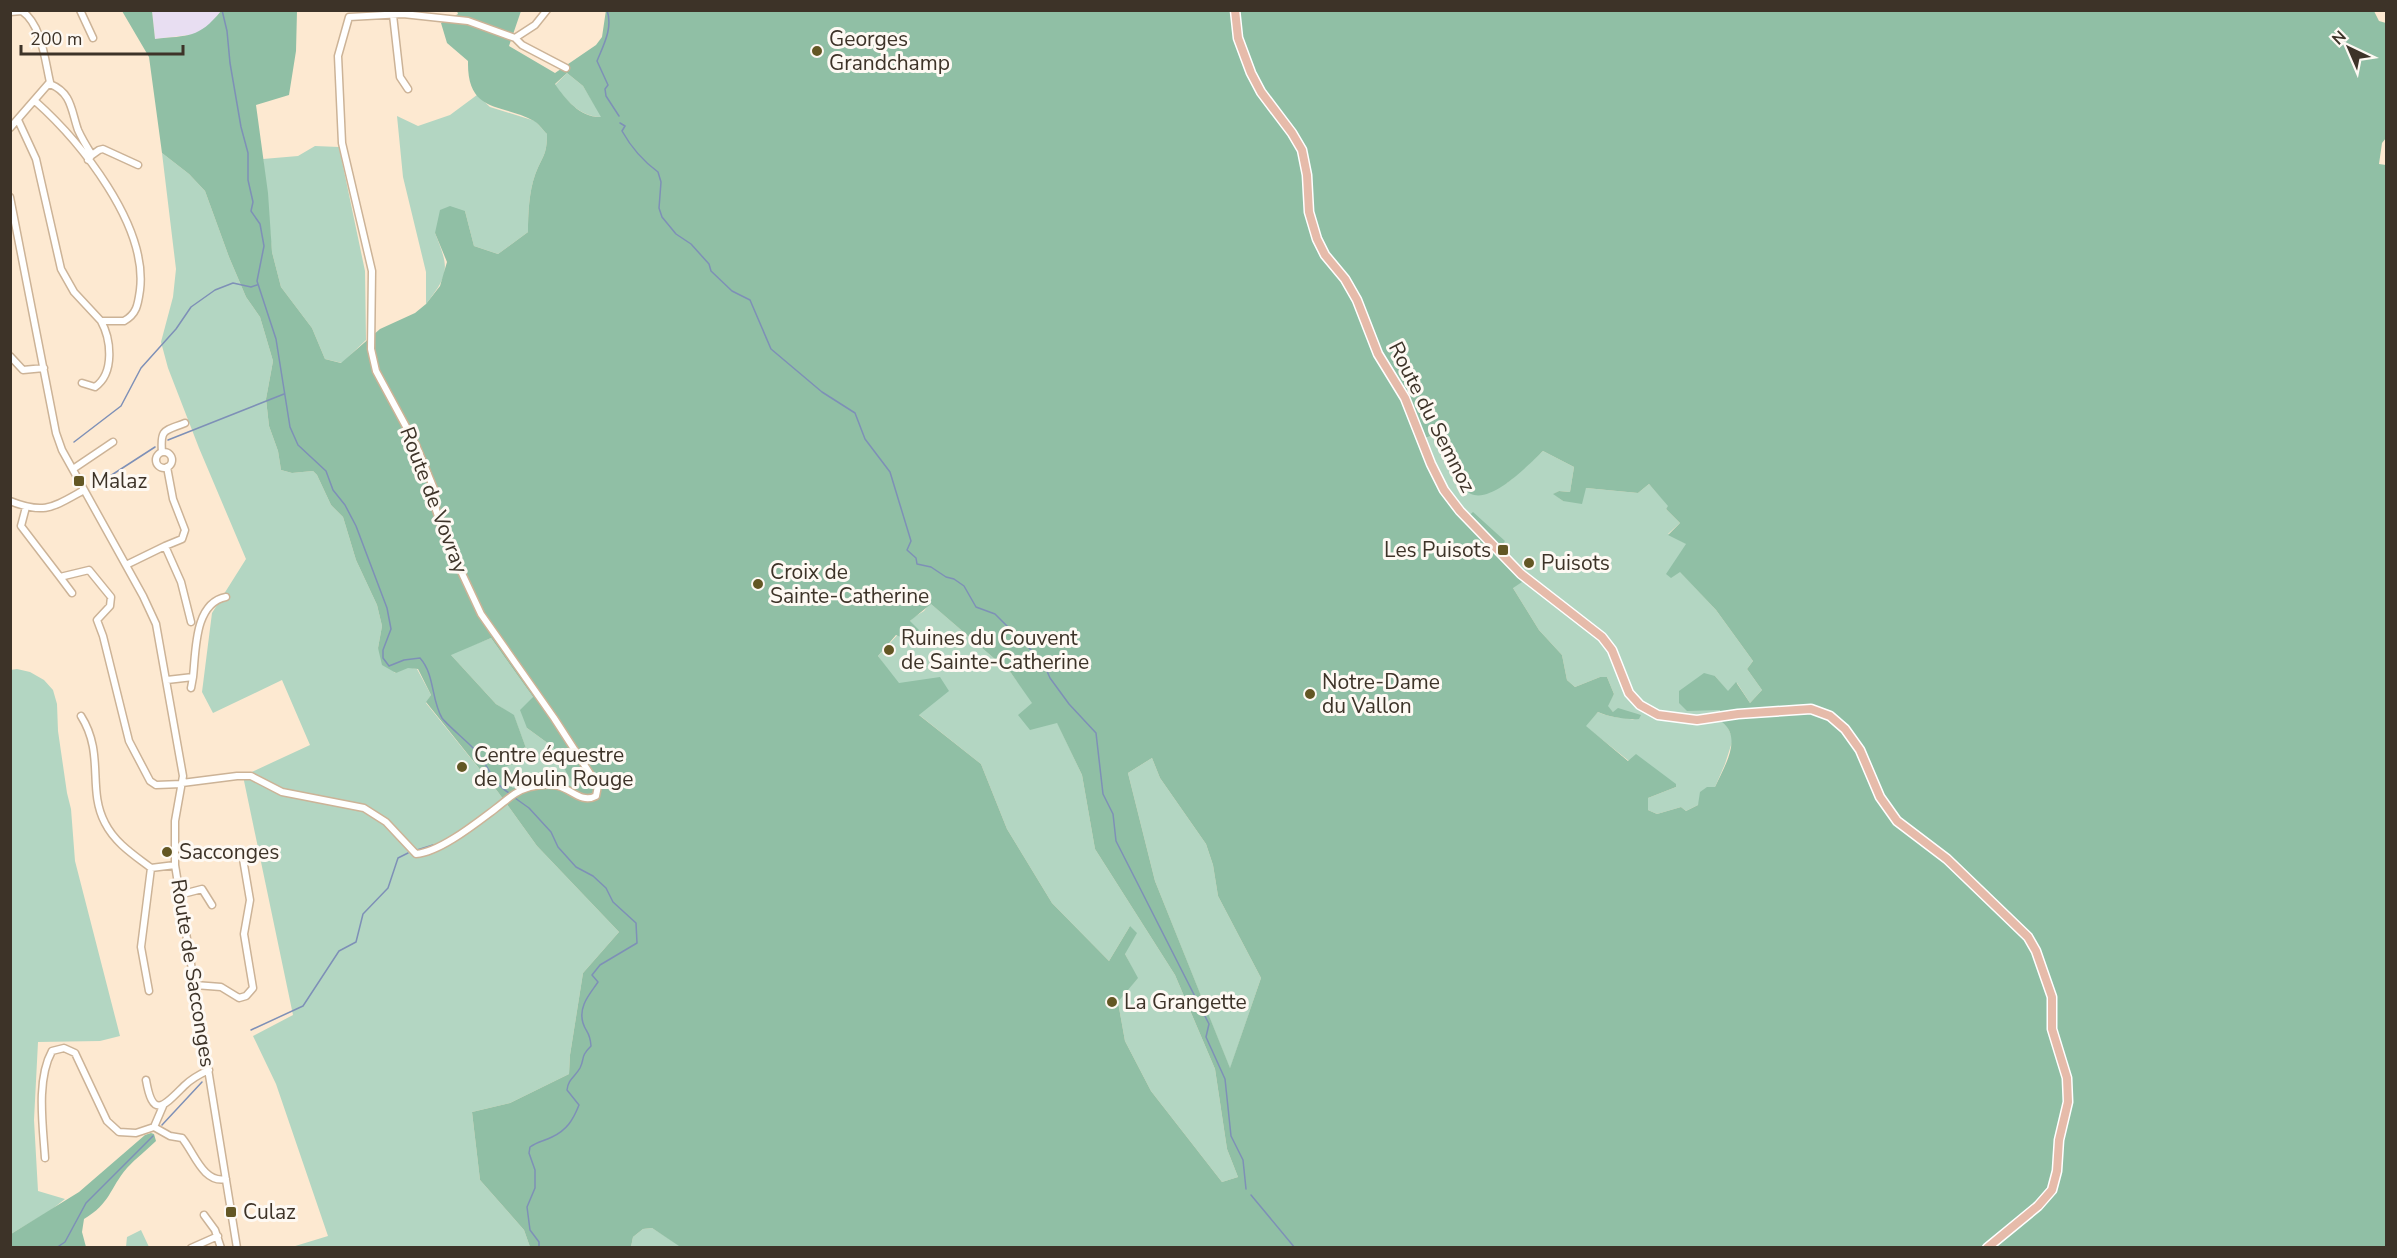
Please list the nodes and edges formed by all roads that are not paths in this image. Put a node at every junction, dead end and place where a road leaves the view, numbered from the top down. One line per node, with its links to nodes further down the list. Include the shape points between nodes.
1 (80, 10): 7 (street)
2 (547, 10): 8 (street, via 535,25)
3 (1235, 10): 59 (main road, Route du Semnoz, via 1238,39 1251,73 1302,150 1309,212 1317,239 1352,291 1378,354 1405,398 1431,464 1460,511 1528,580 1602,637 1612,650 1629,693 1648,711 1668,718 1697,720 1738,714 1823,712 1845,729 1860,750 1880,797 1897,821 1947,859 2020,927 2036,951 2053,1005 2054,1039 2068,1085 2055,1183 2038,1206)
4 (10, 12): 10 (street, via 22,11 38,33)
5 (348, 14): 6 (street, Route de Vovray); 40 (street, Route de Vovray, via 338,63 342,143 372,271 371,349 376,371 430,477 445,537 467,588 598,791 589,799 558,786 543,785 513,794 434,850 416,854 387,822 364,808 282,792 251,776)
6 (393, 15): 8 (street, Route de Vovray, via 468,21); 11 (street, via 400,77)
7 (93, 38)
8 (515, 38): 9 (street, Route de Vovray)
9 (566, 68)
10 (50, 84): 12 (street); 15 (street, via 70,99)
11 (408, 89)
12 (35, 101): 13 (street); 15 (street)
13 (18, 120): 14 (street); 18 (street, via 36,159 61,269 74,292)
14 (11, 127)
15 (90, 158): 16 (street, via 103,149); 18 (street, via 128,223 140,263 136,310 124,321)
16 (138, 165)
17 (10, 197): 20 (street, Route de Sacconges)
18 (101, 321): 21 (street, via 108,343 107,368 95,387)
19 (10, 356): 20 (street, via 23,370)
20 (44, 368): 26 (street, Route de Sacconges, via 56,433)
21 (82, 383)
22 (185, 423): 24 (street, via 163,432)
23 (112, 442): 26 (street)
24 (162, 452): 25 (street, via 172,458); 25 (street, via 155,460 159,467)
25 (167, 467): 30 (street, via 173,499 185,530 183,539)
26 (73, 469): 27 (street, Route de Sacconges)
27 (84, 490): 29 (street, via 44,509); 31 (street, Route de Sacconges)
28 (10, 501): 29 (street)
29 (26, 507): 32 (street, via 21,526)
30 (165, 546): 31 (street); 35 (street, via 181,582)
31 (126, 565): 37 (street, Route de Sacconges, via 156,624)
32 (60, 577): 33 (street); 40 (street, via 89,570 111,597 110,606 97,620 129,741 150,781 156,785)
33 (72, 593)
34 (226, 597): 36 (street, via 216,600 203,616)
35 (191, 622)
36 (193, 676): 37 (street); 38 (street)
37 (167, 680): 40 (street, Route de Sacconges)
38 (191, 688)
39 (81, 716): 43 (street, via 94,746 98,800 105,823 125,848)
40 (182, 783): 42 (street, Route de Sacconges, via 175,821)
41 (242, 853): 46 (street, via 250,900 244,934 253,988 239,998 220,987)
42 (175, 865): 43 (street); 44 (street, Route de Sacconges)
43 (151, 868): 47 (street, via 141,947)
44 (179, 895): 45 (street, via 202,889); 46 (street, Route de Sacconges)
45 (212, 904)
46 (195, 985): 48 (street, Route de Sacconges)
47 (149, 991)
48 (209, 1070): 50 (street); 53 (street, Route de Sacconges)
49 (146, 1080): 50 (street, via 151,1099)
50 (163, 1106): 51 (street)
51 (154, 1127): 52 (street, via 136,1133 119,1132 107,1121 75,1053 64,1048 51,1051 45,1063 42,1112); 53 (street, via 182,1138 208,1176)
52 (45, 1158)
53 (226, 1179): 58 (street, Route de Sacconges)
54 (204, 1215): 55 (street)
55 (218, 1236): 56 (street); 57 (street)
56 (191, 1248)
57 (220, 1248)
58 (237, 1248)
59 (1987, 1248)

